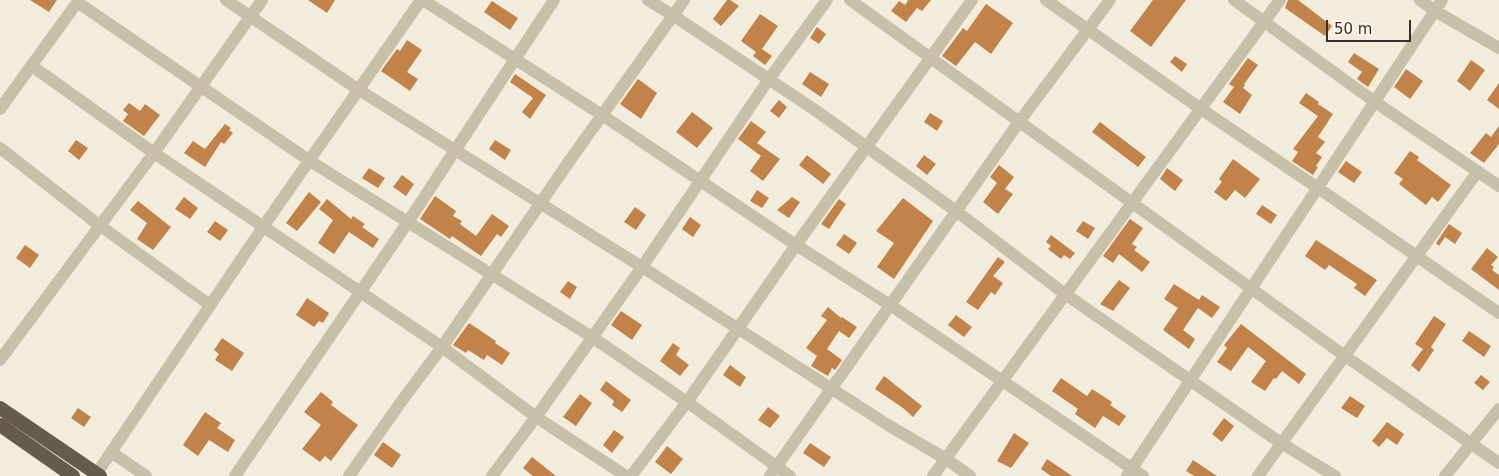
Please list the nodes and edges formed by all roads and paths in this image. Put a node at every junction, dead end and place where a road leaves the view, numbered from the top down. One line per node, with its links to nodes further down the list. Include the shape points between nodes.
1 (226, 0): 17 (street)
2 (262, 0): 17 (street)
3 (422, 0): 23 (street); 27 (street)
4 (554, 0): 23 (street)
5 (648, 0): 18 (street)
6 (684, 0): 18 (street)
7 (827, 0): 25 (street)
8 (850, 0): 22 (street)
9 (972, 0): 22 (street)
10 (1046, 0): 20 (street)
11 (1110, 0): 20 (street)
12 (1234, 0): 19 (street)
13 (1280, 0): 19 (street)
14 (1420, 0): 16 (street)
15 (78, 1): 24 (street); 26 (street)
16 (1438, 5): 21 (street); 28 (street)
17 (250, 16): 26 (street); 27 (street)
18 (674, 16): 25 (street); 31 (street)
19 (1264, 21): 28 (street); 30 (street)
20 (1088, 29): 30 (street); 32 (street)
21 (1499, 48)
22 (930, 57): 32 (street); 33 (street)
23 (514, 60): 31 (street); 35 (street)
24 (32, 66): 29 (street); 36 (street)
25 (770, 79): 33 (street); 39 (street)
26 (201, 87): 36 (street); 37 (street)
27 (359, 90): 35 (street); 37 (street)
28 (1375, 102): 38 (street); 41 (street)
29 (0, 109)
30 (1200, 109): 41 (street); 42 (street)
31 (602, 115): 39 (street); 43 (street)
32 (1019, 122): 42 (street); 44 (street)
33 (866, 146): 44 (street); 48 (street)
34 (0, 148): 46 (street)
35 (455, 149): 43 (street); 45 (street)
36 (154, 153): 46 (street); 47 (street)
37 (310, 161): 45 (street); 47 (street)
38 (1478, 171): 40 (street); 49 (street)
39 (700, 180): 48 (street); 50 (street)
40 (1499, 186)
41 (1318, 188): 49 (street); 52 (street)
42 (1132, 203): 52 (street); 54 (street)
43 (540, 205): 50 (street); 51 (street)
44 (956, 211): 54 (street); 56 (street)
45 (408, 222): 51 (street); 53 (street)
46 (99, 225): 55 (street); 62 (street)
47 (263, 226): 53 (street); 55 (street)
48 (796, 245): 56 (street); 58 (street)
49 (1417, 256): 57 (street); 61 (street)
50 (642, 268): 58 (street); 59 (street)
51 (492, 274): 59 (street); 60 (street)
52 (1251, 288): 61 (street); 63 (street)
53 (360, 292): 60 (street); 81 (street)
54 (1065, 294): 63 (street); 64 (street)
55 (210, 305): 73 (street)
56 (890, 305): 64 (street); 65 (street)
57 (1499, 313)
58 (738, 329): 65 (street); 66 (street)
59 (592, 337): 66 (street); 69 (street)
60 (442, 347): 69 (street); 82 (street)
61 (1345, 356): 71 (street); 72 (street)
62 (0, 360)
63 (1191, 379): 71 (street); 77 (street)
64 (1003, 381): 74 (street); 77 (street)
65 (830, 389): 74 (street); 76 (street)
66 (687, 402): 76 (street); 85 (street)
67 (0, 408): 78 (highway)
68 (1499, 409): 72 (street)
69 (536, 417): 83 (street); 84 (street)
70 (0, 426): 79 (highway)
71 (1281, 443): 90 (street); 91 (street)
72 (1472, 443): 75 (street); 92 (street)
73 (111, 452): 78 (street); 80 (street)
74 (946, 459): 87 (street); 88 (street)
75 (1499, 463)
76 (774, 471): 86 (street)
77 (1129, 472): 89 (street)
78 (97, 475)
79 (73, 476)
80 (146, 476)
81 (235, 476)
82 (349, 476)
83 (492, 476)
84 (626, 476)
85 (631, 476)
86 (790, 476)
87 (933, 476)
88 (970, 476)
89 (1143, 476)
90 (1258, 476)
91 (1335, 476)
92 (1444, 476)

